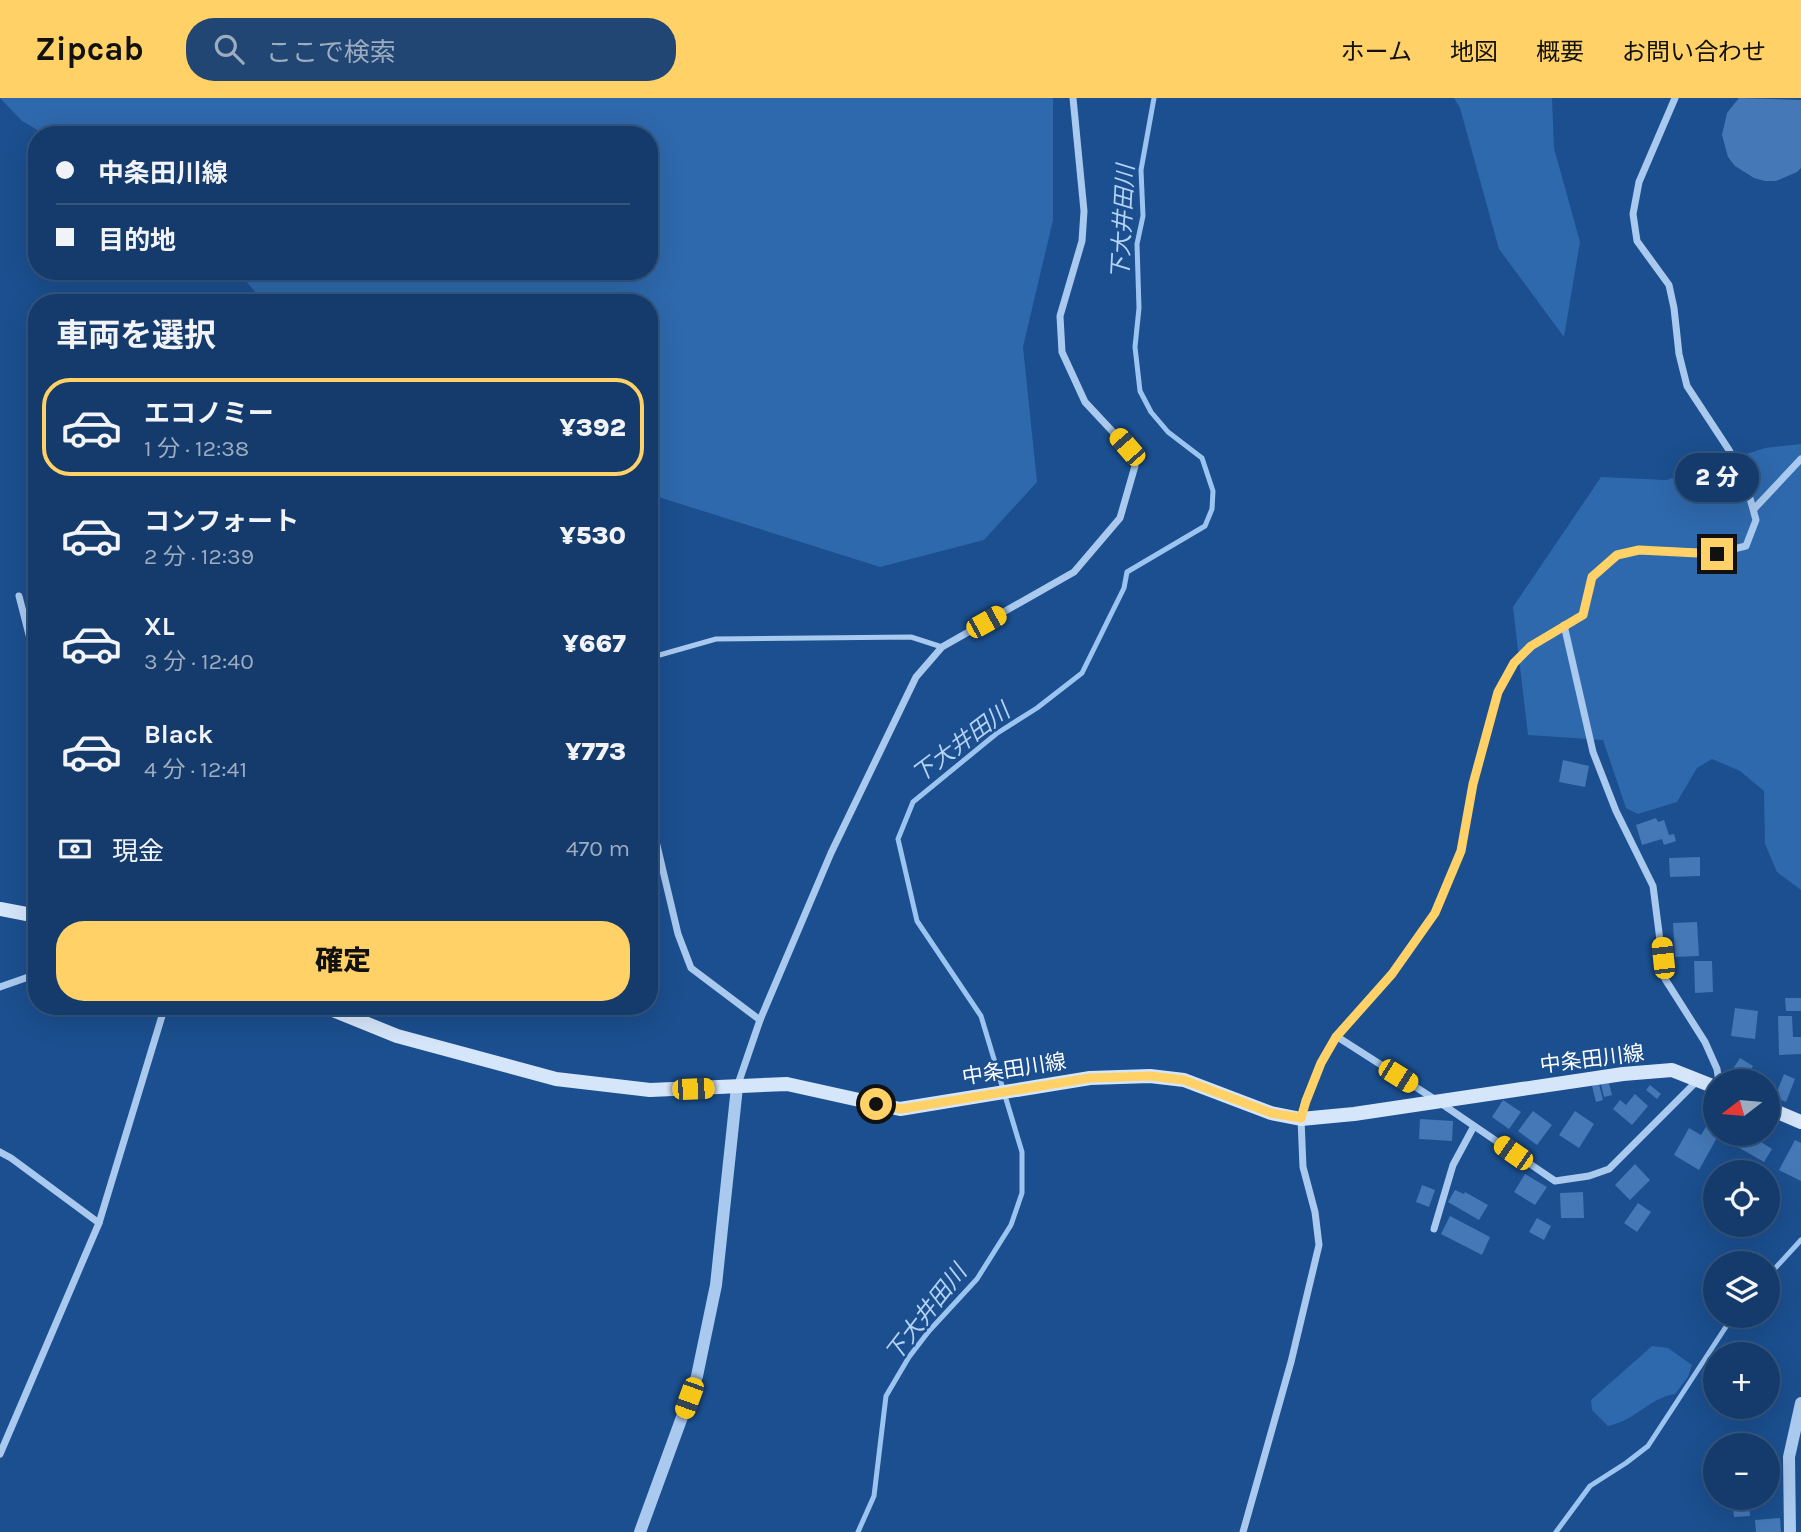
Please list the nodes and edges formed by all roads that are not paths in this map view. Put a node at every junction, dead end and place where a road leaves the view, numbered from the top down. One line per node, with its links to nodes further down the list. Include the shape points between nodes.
1 (1073, 98): 8 (street, via 1084,211 1082,241 1060,316 1062,352 1085,402 1127,447 1135,466 1131,484 1120,518 1074,572)
2 (1672, 100): 4 (street, via 1639,182 1633,214 1637,241 1669,285 1687,386 1729,450)
3 (1801, 459): 4 (street)
4 (1754, 509): 6 (street, via 1756,520 1746,546 1717,554 1639,550 1617,555 1592,577 1583,615)
5 (19, 596): 7 (street)
6 (1564, 625): 18 (street, via 1514,663 1498,692 1461,851 1435,913 1392,974); 19 (street, via 1593,752 1653,886 1665,979)
7 (28, 631)
8 (942, 647): 9 (lane, via 911,637 716,639); 17 (street, via 916,677 831,853)
9 (658, 655)
10 (658, 850): 17 (street, via 691,968)
11 (0, 909): 12 (main road)
12 (28, 914)
13 (28, 977): 14 (street)
14 (0, 987)
15 (162, 1015): 29 (street)
16 (346, 1015): 22 (main road, 中条田川線, via 397,1035 556,1079 650,1090)
17 (760, 1020): 22 (street)
18 (1336, 1037): 23 (street); 25 (street)
19 (1717, 1069)
20 (1699, 1080): 21 (main road, 中条田川線); 23 (main road, 中条田川線, via 1672,1070 1648,1072); 27 (street, via 1624,1156 1609,1169 1590,1176 1555,1181)
21 (1703, 1082)
22 (737, 1087): 25 (main road, 中条田川線, via 787,1084 901,1109 1090,1078 1150,1076 1184,1080 1271,1113); 34 (street, via 716,1285 697,1376)
23 (1439, 1102): 25 (main road, 中条田川線); 27 (street)
24 (1780, 1113): 26 (main road)
25 (1301, 1118): 35 (street, via 1303,1167 1319,1245)
26 (1801, 1122)
27 (1474, 1126): 30 (street, via 1453,1165)
28 (0, 1152): 29 (street)
29 (99, 1223): 32 (street)
30 (1434, 1229)
31 (1801, 1403): 33 (street, via 1788,1457)
32 (0, 1454)
33 (1794, 1485): 36 (street)
34 (640, 1532)
35 (1243, 1532)
36 (1790, 1532)

